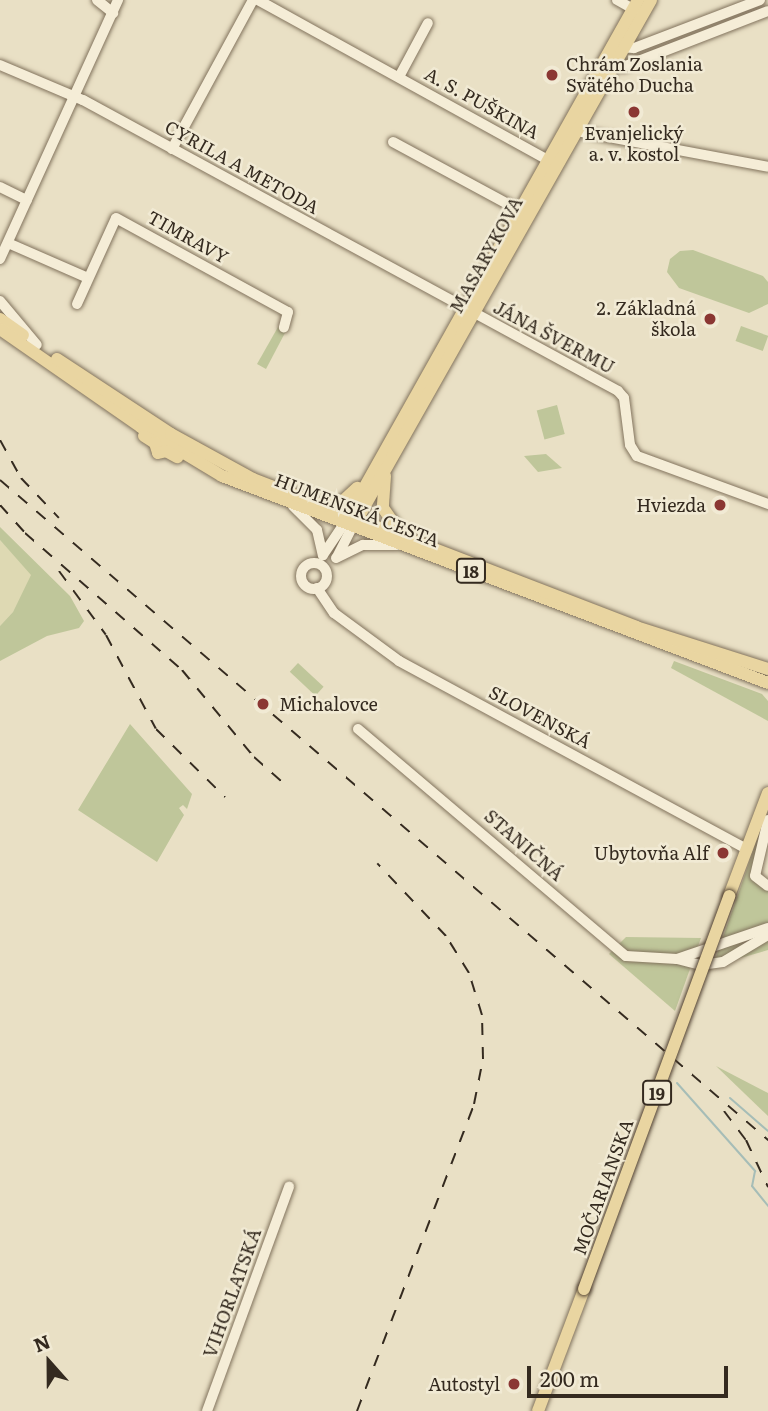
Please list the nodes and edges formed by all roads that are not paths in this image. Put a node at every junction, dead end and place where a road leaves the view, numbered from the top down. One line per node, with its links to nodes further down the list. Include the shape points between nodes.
1 (97, 0): 10 (street)
2 (118, 0): 10 (street)
3 (253, 0): 21 (street)
4 (258, 0): 17 (street, A. S. PUŠKINA)
5 (617, 0): 8 (street)
6 (651, 0): 8 (main road, MASARYKOVA)
7 (760, 0): 12 (street)
8 (638, 8): 14 (main road, MASARYKOVA)
9 (768, 11): 13 (street)
10 (113, 13): 18 (street)
11 (428, 23): 17 (street, A. S. PUŠKINA)
12 (680, 32): 13 (street); 14 (street, via 634,48)
13 (684, 44): 15 (street)
14 (619, 47): 15 (main road, MASARYKOVA); 19 (main road, MASARYKOVA)
15 (620, 64): 19 (main road, MASARYKOVA)
16 (0, 65): 18 (street, CYRILA A METODA)
17 (399, 77): 22 (street, A. S. PUŠKINA)
18 (74, 98): 21 (street, CYRILA A METODA); 25 (street)
19 (570, 130): 22 (main road, MASARYKOVA); 23 (street)
20 (393, 142): 26 (street)
21 (172, 149): 33 (street, CYRILA A METODA)
22 (552, 162): 26 (main road, MASARYKOVA); 27 (main road, MASARYKOVA)
23 (768, 167)
24 (0, 187): 25 (street)
25 (27, 200): 28 (street)
26 (519, 210): 27 (main road, MASARYKOVA)
27 (508, 240): 33 (main road, MASARYKOVA)
28 (8, 243): 29 (street); 30 (street)
29 (0, 259)
30 (88, 278): 32 (street, TIMRAVY); 35 (street, TIMRAVY, via 116,218 288,312)
31 (0, 301): 37 (street)
32 (77, 304)
33 (468, 311): 38 (main road, MASARYKOVA); 39 (street, JÁNA ŠVERMU, via 618,391 624,398 630,445 637,456)
34 (0, 319): 37 (main road, HUMENSKÁ CESTA / 18)
35 (284, 327)
36 (0, 329): 40 (main road, HUMENSKÁ CESTA / 18, via 141,427 158,453 191,457 222,476)
37 (37, 345): 41 (main road, HUMENSKÁ CESTA / 18, via 171,434 253,479)
38 (381, 465): 41 (main road, via 348,498); 42 (main road, MASARYKOVA); 43 (main road, via 382,507)
39 (768, 504)
40 (293, 506): 42 (main road, HUMENSKÁ CESTA / 18); 45 (street, via 317,530)
41 (317, 506): 42 (main road, HUMENSKÁ CESTA / 18)
42 (349, 523): 43 (main road, HUMENSKÁ CESTA / 18); 44 (street); 45 (street)
43 (401, 541): 44 (street, via 363,545); 48 (main road, HUMENSKÁ CESTA / 18, via 650,632); 49 (main road, HUMENSKÁ CESTA / 18)
44 (336, 558): 46 (street)
45 (320, 559): 46 (street); 47 (street, via 306,566 302,576 307,586)
46 (327, 572): 47 (street, via 326,583)
47 (317, 588): 53 (street, SLOVENSKÁ, via 325,604 366,640 399,661)
48 (768, 669)
49 (768, 683)
50 (358, 729): 57 (street, STANIČNÁ, via 626,956)
51 (768, 793): 52 (main road, 19)
52 (765, 817): 53 (main road, 19); 54 (street, via 755,876)
53 (747, 849): 60 (main road, MOČARIANSKA / 19, bridge)
54 (768, 887)
55 (768, 928): 57 (street, STANIČNÁ)
56 (768, 935): 57 (street, STANIČNÁ, via 723,962 701,965)
57 (677, 959)
58 (289, 1187): 59 (street, VIHORLATSKÁ)
59 (207, 1411)
60 (538, 1411)

